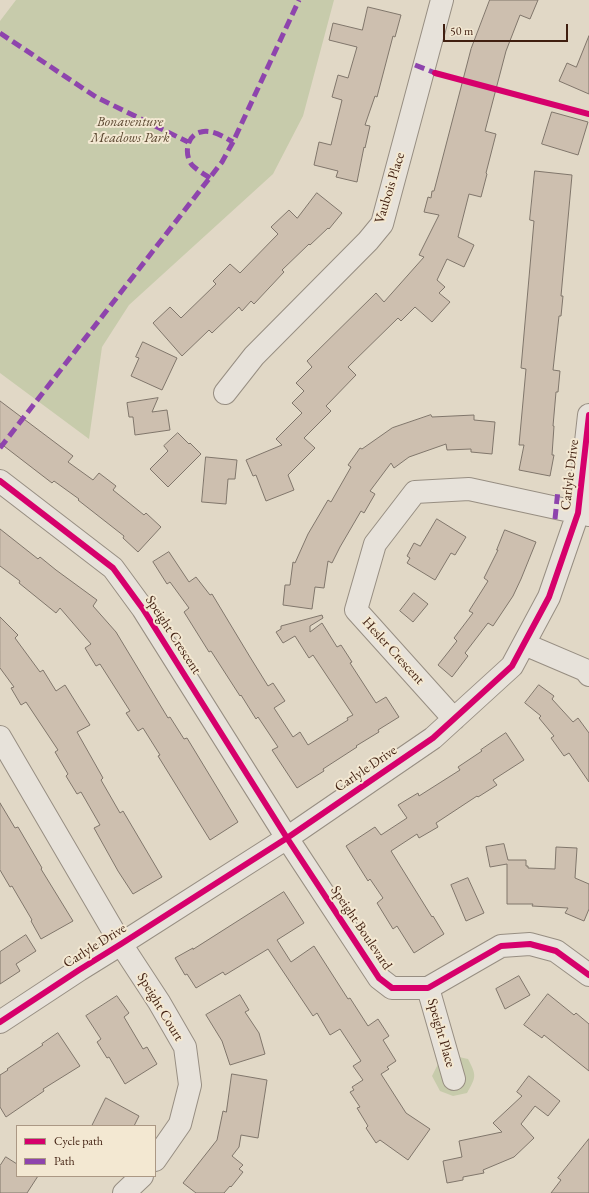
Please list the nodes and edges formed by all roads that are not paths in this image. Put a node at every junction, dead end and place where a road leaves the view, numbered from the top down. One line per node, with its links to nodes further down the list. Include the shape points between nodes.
1 (442, 0): 2 (street, Vaubois Place, via 382,224 254,356)
2 (225, 393)
3 (589, 415): 5 (street, Carlyle Drive)
4 (0, 481): 10 (street, Speight Crescent, via 113,568 143,609)
5 (584, 514): 6 (street, Carlyle Drive, via 549,597); 8 (street, Hesler Crescent, via 468,489 415,492 375,544 356,610)
6 (524, 644): 7 (street, via 585,670); 8 (street, Carlyle Drive, via 512,666)
7 (589, 675)
8 (454, 719): 10 (street, Carlyle Drive, via 433,738)
9 (0, 737): 11 (street)
10 (287, 838): 11 (street, Carlyle Drive); 13 (street, Speight Boulevard, via 380,978 392,988)
11 (121, 944): 14 (street, Carlyle Drive); 16 (street, Speight Court, via 159,1002 184,1047 190,1085 180,1124)
12 (589, 975): 13 (street, Speight Boulevard, via 556,951 530,944 501,946)
13 (428, 988): 15 (street, Speight Place)
14 (0, 1022)
15 (454, 1079)
16 (156, 1159)
17 (141, 1177): 18 (street)
18 (124, 1193)

